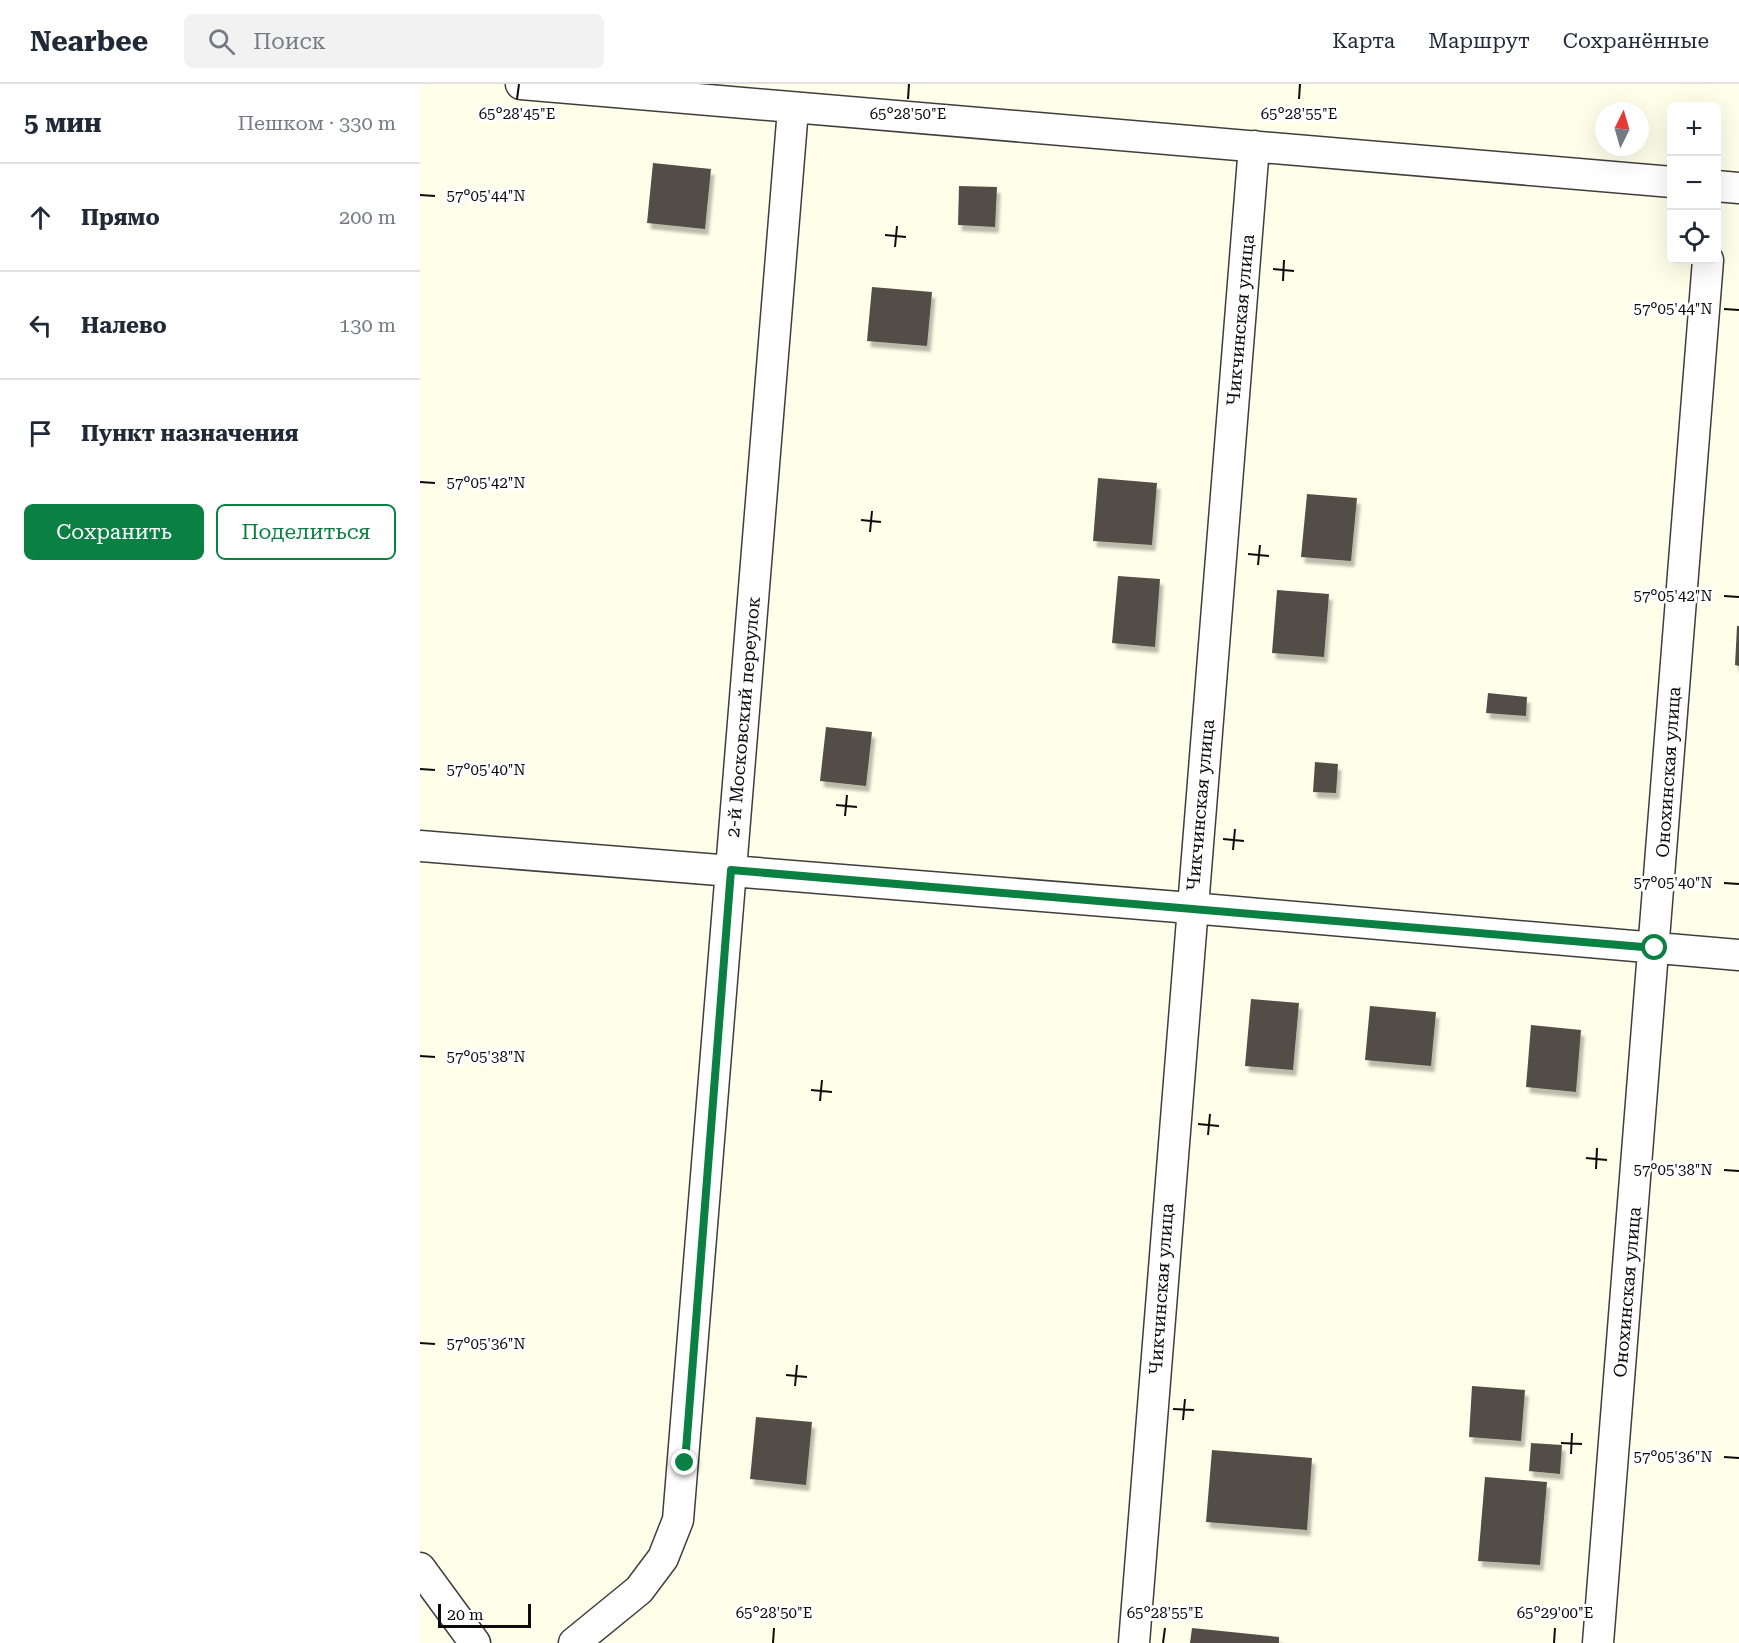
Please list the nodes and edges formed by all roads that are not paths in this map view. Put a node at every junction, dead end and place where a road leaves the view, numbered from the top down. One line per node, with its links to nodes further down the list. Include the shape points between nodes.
1 (521, 84): 2 (street)
2 (793, 109): 3 (street); 9 (street, 2-й Московский переулок)
3 (1254, 146): 4 (street); 10 (street, Чикчинская улица)
4 (1667, 182)
5 (1721, 186): 6 (street)
6 (1739, 188)
7 (1708, 264): 11 (street, Онохинская улица)
8 (420, 846): 9 (street)
9 (731, 870): 10 (street); 15 (street, 2-й Московский переулок, via 678,1521 663,1558 639,1590)
10 (1191, 908): 11 (street); 16 (street, Чикчинская улица)
11 (1655, 948): 12 (street); 17 (street, Онохинская улица)
12 (1739, 955)
13 (420, 1568): 14 (street)
14 (475, 1643)
15 (574, 1643)
16 (1134, 1643)
17 (1598, 1643)

